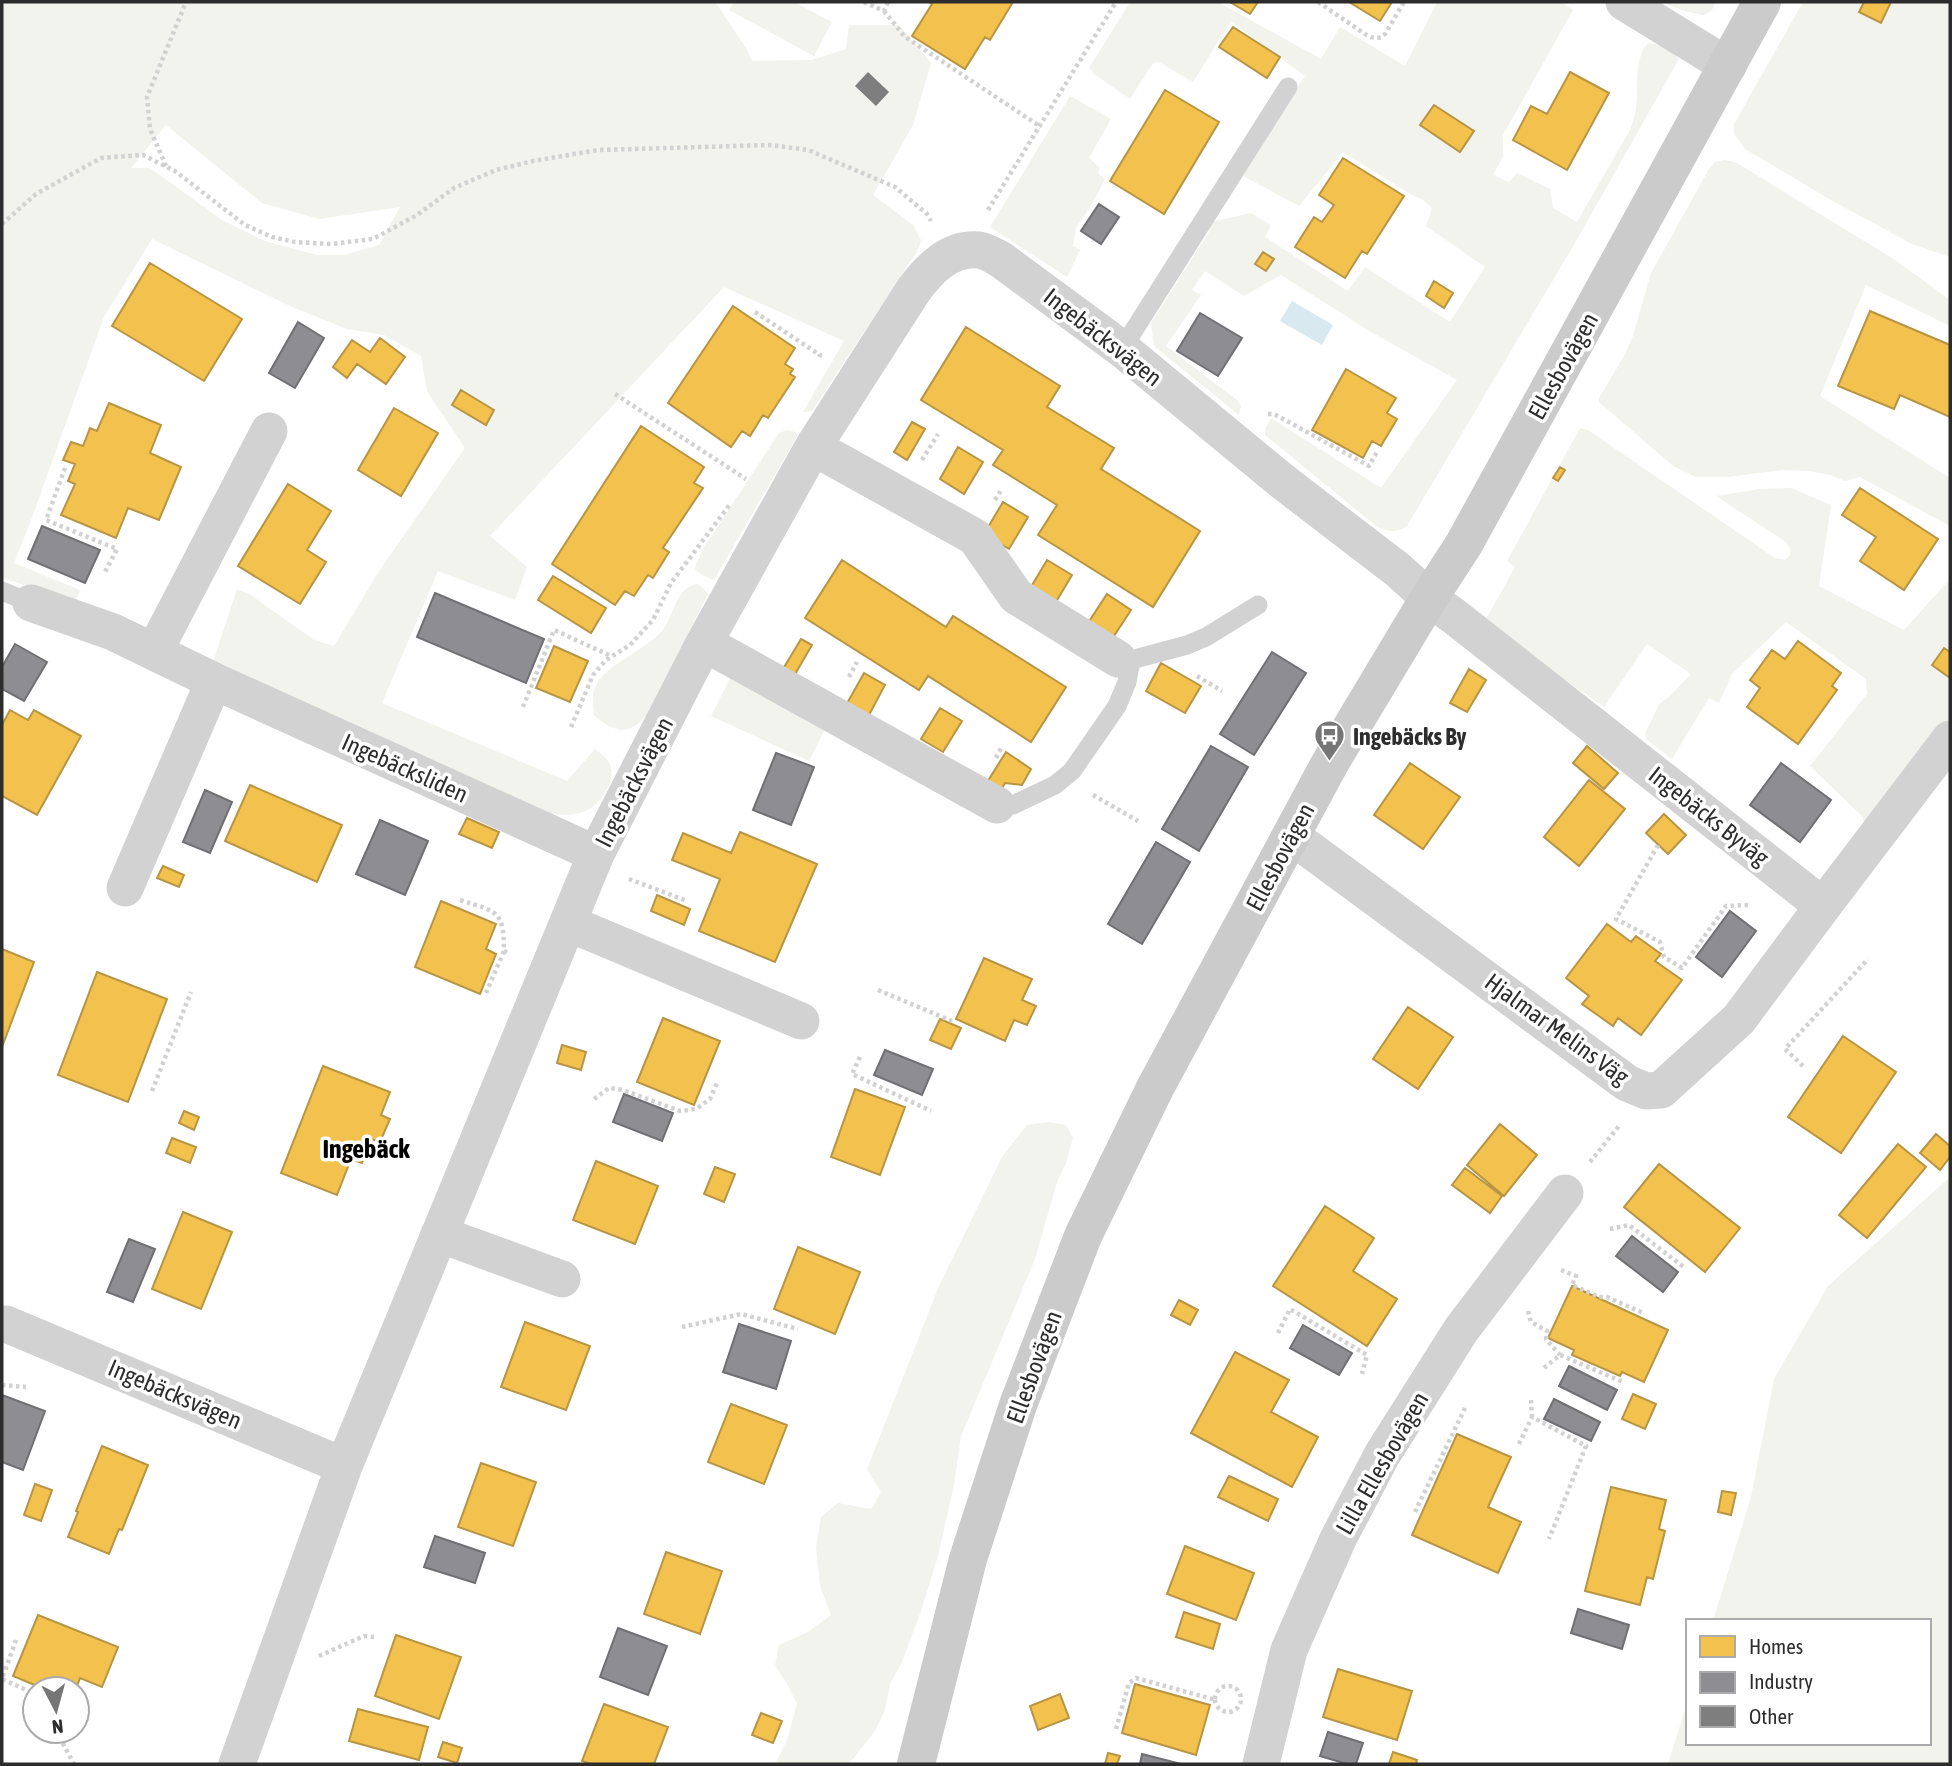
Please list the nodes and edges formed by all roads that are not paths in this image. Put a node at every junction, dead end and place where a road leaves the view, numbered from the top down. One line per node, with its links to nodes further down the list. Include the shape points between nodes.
1 (1624, 2): 3 (street)
2 (1762, 2): 3 (main road, Ellesbovägen)
3 (1728, 66): 9 (main road, Ellesbovägen, via 1464,544)
4 (1288, 87): 5 (lane)
5 (1122, 349): 7 (street, Ingebäcksvägen, via 1000,259 981,250 961,251 944,259 913,290); 9 (street, Ingebäcksvägen)
6 (269, 431): 12 (street)
7 (813, 447): 11 (street, Ingebäcksvägen); 13 (street, via 975,537 1016,596)
8 (16, 597): 12 (street, Ingebäcksliden, via 106,629)
9 (1429, 598): 17 (main road, Ellesbovägen); 20 (street, Ingebäcks Byväg)
10 (1258, 605): 13 (lane, via 1187,646)
11 (704, 643): 16 (street); 18 (street, Ingebäcksvägen)
12 (154, 652): 14 (street, Ingebäcksliden)
13 (1124, 659): 16 (lane, via 1127,682 1117,706 1069,773 1013,805)
14 (214, 681): 18 (street, Ingebäcksliden); 19 (street)
15 (1950, 738): 20 (street)
16 (997, 805)
17 (1290, 837): 20 (street, Hjalmar Melins Väg, via 1627,1083 1646,1091 1661,1090 1740,1019); 29 (main road, Ellesbovägen, via 1155,1088 1083,1236 1018,1405 968,1559)
18 (594, 860): 21 (street, Ingebäcksvägen)
19 (125, 888)
20 (1823, 906)
21 (568, 923): 22 (street); 24 (street, Ingebäcksvägen)
22 (801, 1021)
23 (1565, 1193): 30 (street, Lilla Ellesbovägen, via 1461,1331 1382,1455 1338,1539 1290,1650)
24 (439, 1234): 25 (street); 27 (street, Ingebäcksvägen)
25 (562, 1279)
26 (6, 1324): 27 (street, Ingebäcksvägen)
27 (344, 1466): 28 (street, Ingebäcksvägen)
28 (237, 1764)
29 (916, 1764)
30 (1261, 1764)

